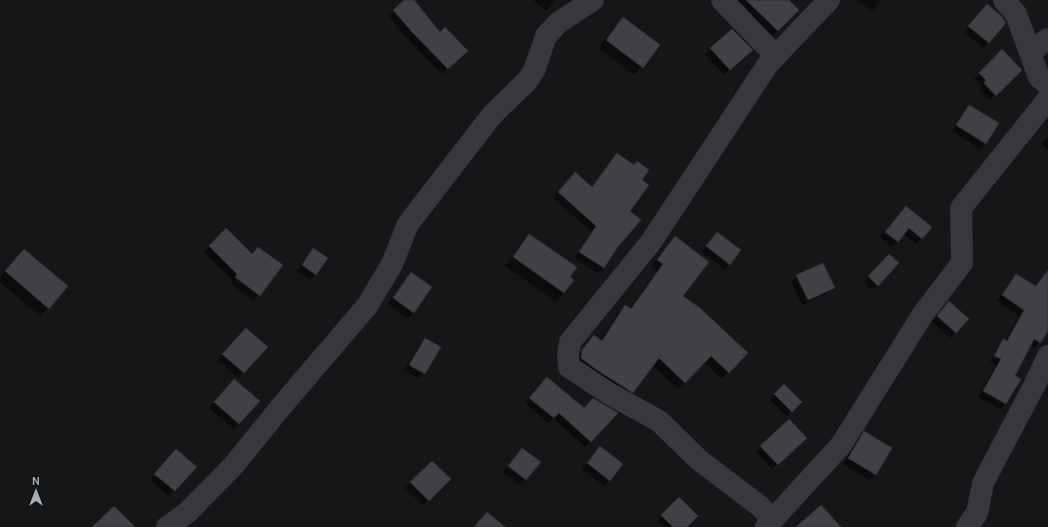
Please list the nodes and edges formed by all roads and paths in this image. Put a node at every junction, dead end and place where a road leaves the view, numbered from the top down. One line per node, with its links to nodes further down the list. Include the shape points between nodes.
1 (592, 0): 12 (street, via 559,22 546,36 534,72 492,115 408,224 392,264 367,306 233,466 188,512)
2 (722, 0): 7 (street)
3 (829, 0): 7 (street)
4 (1004, 0): 6 (street, via 1016,14)
5 (1048, 39): 6 (street)
6 (1030, 52): 8 (street, via 1039,77)
7 (776, 56): 11 (street, via 768,64 651,242 570,342 568,356 569,367 610,394 659,421 699,460 761,507)
8 (1048, 85)
9 (1048, 99): 11 (street, via 961,208 962,263 923,314 841,445)
10 (1048, 356): 13 (street, via 983,483 977,513)
11 (769, 524)
12 (167, 527)
13 (967, 527)

